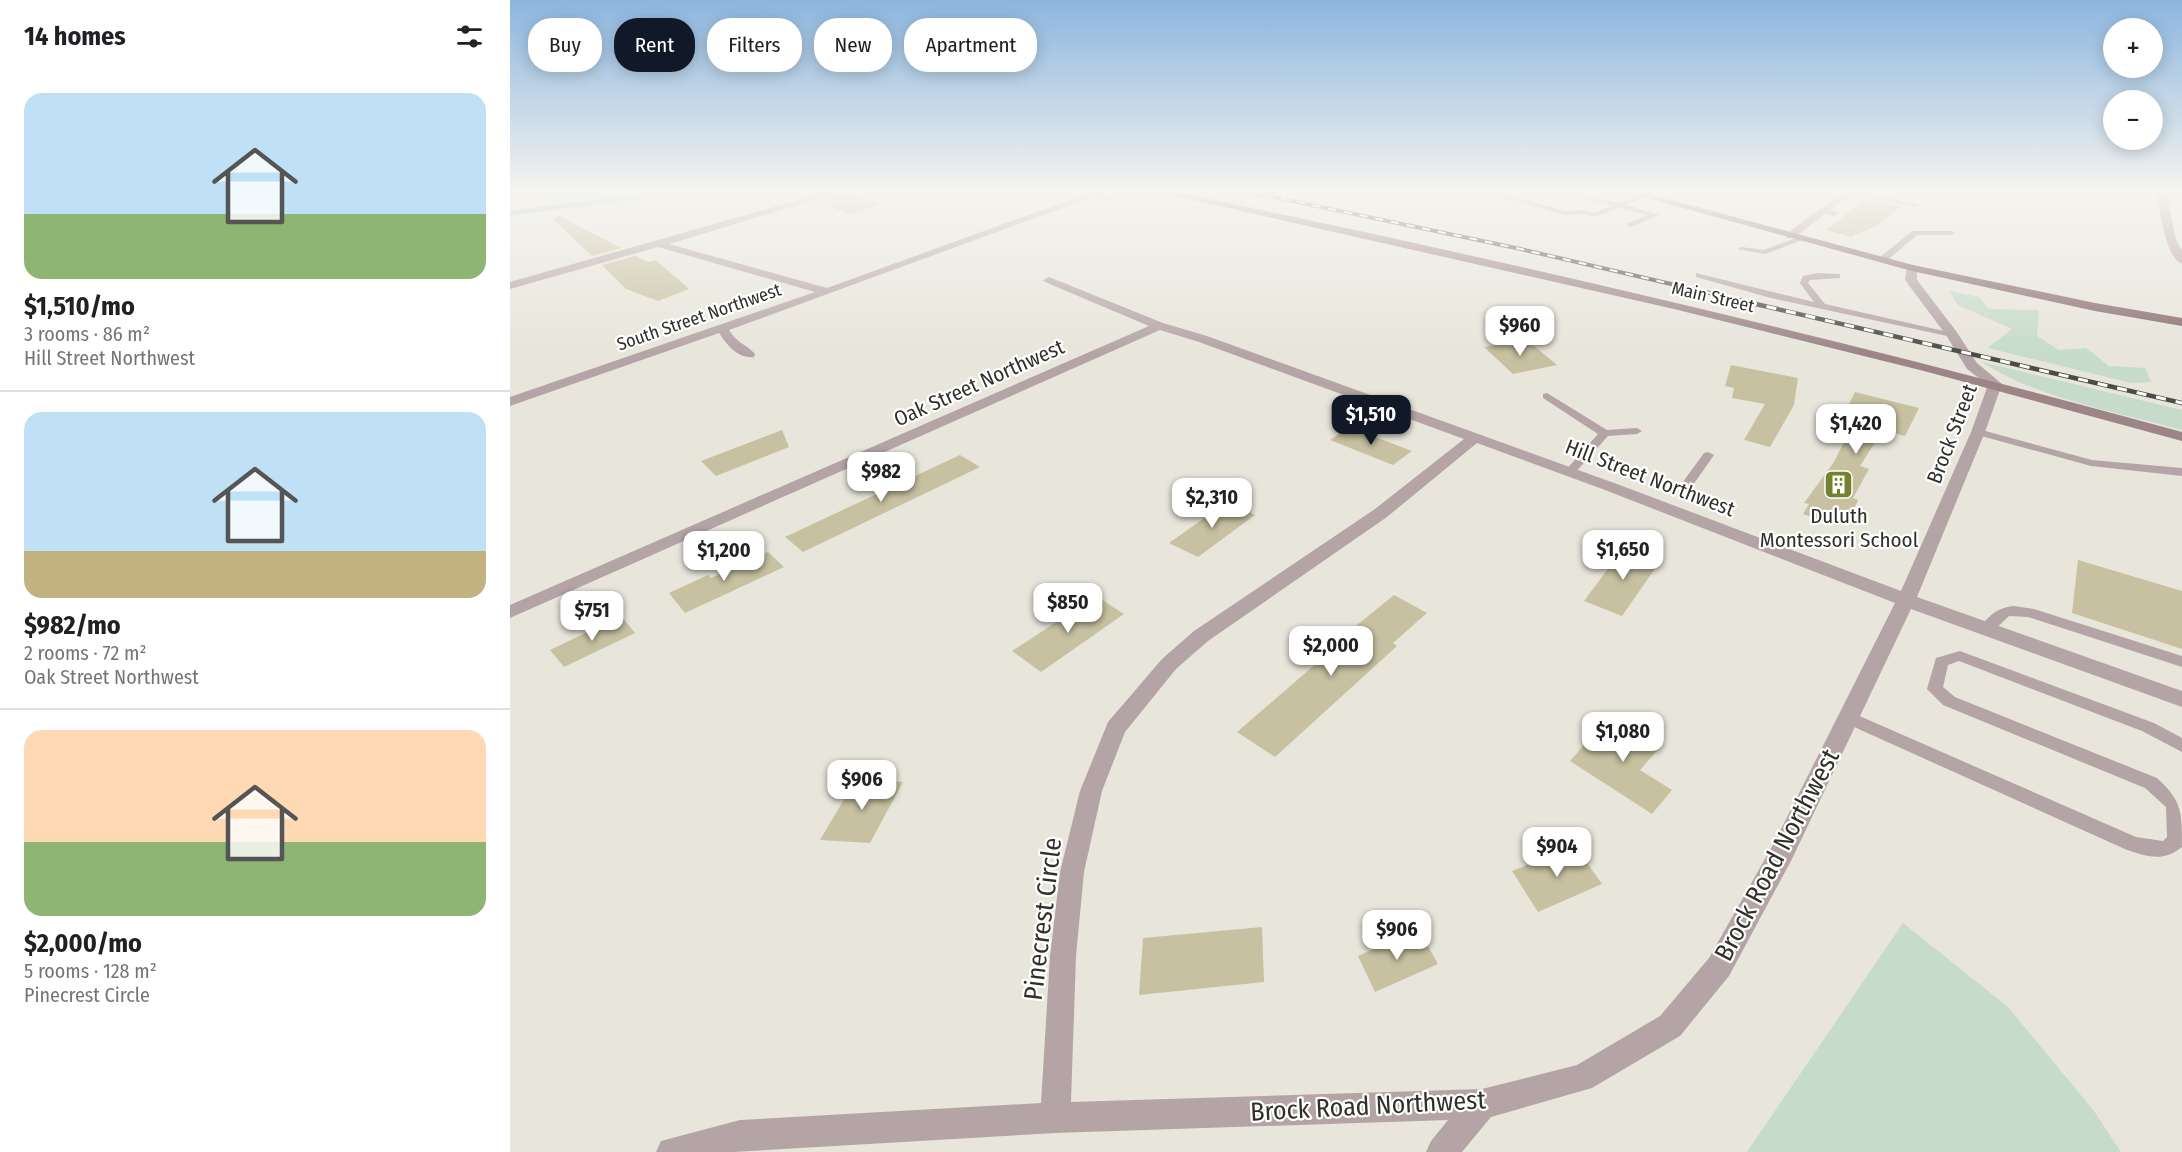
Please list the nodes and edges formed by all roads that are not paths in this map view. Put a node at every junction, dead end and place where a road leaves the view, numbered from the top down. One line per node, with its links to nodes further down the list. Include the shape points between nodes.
1 (653, 246): 16 (street)
2 (665, 246): 17 (street)
3 (958, 246): 17 (street, South Street Northwest)
4 (1407, 246): 24 (street, Main Street)
5 (1779, 246): 9 (lane, via 1765,252)
6 (1826, 246): 10 (main road)
7 (1899, 246): 10 (lane)
8 (2174, 246): 11 (street)
9 (1741, 249)
10 (1882, 260): 12 (main road)
11 (2182, 261)
12 (1912, 268): 19 (main road); 22 (street, Brock Street, via 1911,280)
13 (1699, 275): 18 (lane)
14 (1837, 276): 18 (lane, via 1806,278 1804,283)
15 (1048, 280): 20 (street)
16 (510, 286)
17 (827, 292): 21 (street, South Street Northwest)
18 (1821, 306): 22 (lane)
19 (2182, 322)
20 (1159, 326): 31 (street, Hill Street Northwest); 37 (street, Oak Street Northwest)
21 (722, 328): 23 (street, via 733,345); 26 (street, South Street Northwest)
22 (1952, 334): 24 (street, Brock Street, via 1972,366)
23 (749, 354)
24 (1995, 384): 28 (street, Brock Street); 30 (street, Main Street)
25 (1547, 396): 29 (lane)
26 (510, 402)
27 (1637, 431): 29 (lane)
28 (1978, 432): 33 (lane, via 2091,463); 36 (street, Brock Street)
29 (1605, 433): 34 (lane)
30 (2182, 437)
31 (1474, 438): 34 (street, Hill Street Northwest); 44 (street, Pinecrest Circle, via 1381,513 1201,636 1169,664 1116,728 1091,791 1072,872 1063,956)
32 (1708, 455): 35 (lane)
33 (2182, 472)
34 (1569, 473): 36 (street, Hill Street Northwest)
35 (1689, 482)
36 (1906, 600): 38 (street, Hill Street Northwest); 41 (street, Brock Road Northwest)
37 (510, 612)
38 (1986, 629): 39 (lane, via 1998,613 2029,612); 40 (street, Hill Street Northwest)
39 (2182, 662)
40 (2182, 699)
41 (1848, 718): 42 (lane, via 2149,848 2166,849 2176,841 2177,806 2169,796 2151,783 1949,701 1935,689 1941,662 1960,656 2148,727); 43 (street, Brock Road Northwest, via 1783,851 1719,968 1670,1026 1582,1078)
42 (2182, 746)
43 (1482, 1104): 44 (street, Brock Road Northwest); 46 (street)
44 (1055, 1118): 45 (street, Brock Road Northwest, via 740,1136)
45 (672, 1152)
46 (1442, 1152)

